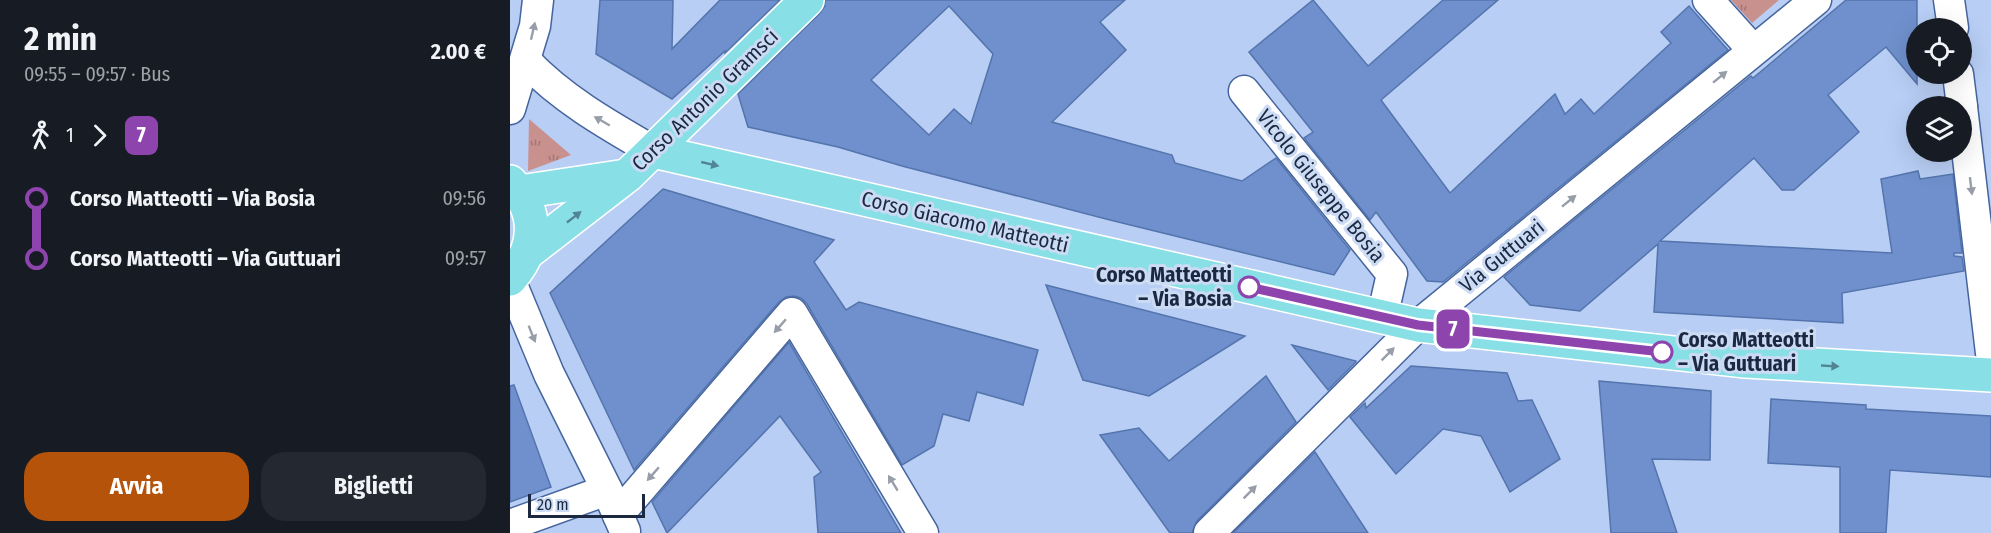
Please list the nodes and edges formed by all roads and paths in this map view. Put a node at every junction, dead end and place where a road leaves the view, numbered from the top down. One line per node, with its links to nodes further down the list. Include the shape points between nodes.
1 (538, 0): 8 (street, one-way to 1)
2 (807, 0): 11 (main road, Corso Antonio Gramsci)
3 (1708, 0): 7 (street)
4 (1816, 0): 7 (street, Via Guttuari)
5 (1949, 0): 6 (street)
6 (1952, 18)
7 (1753, 50): 17 (street, Via Guttuari, one-way to 7)
8 (526, 61): 10 (street); 11 (street, one-way to 8, via 592,115 544,80)
9 (1244, 91): 16 (street, Vicolo Giuseppe Bosia, via 1392,274)
10 (510, 109)
11 (653, 150): 13 (main road, Corso Antonio Gramsci); 16 (main road, Corso Giacomo Matteotti, one-way to 16)
12 (1968, 162): 18 (street, one-way to 18)
13 (628, 175): 14 (main road, Corso Antonio Gramsci); 15 (main road, Corso Antonio Gramsci, one-way to 13)
14 (515, 187): 15 (main road, via 529,212 532,233)
15 (516, 271): 20 (street, one-way to 20, via 549,374)
16 (1382, 318): 17 (main road, Corso Giacomo Matteotti)
17 (1418, 325): 19 (main road, Corso Giacomo Matteotti, one-way to 19, via 1746,361); 23 (street, Via Guttuari, one-way to 17)
18 (1991, 353)
19 (1991, 375)
20 (617, 513): 21 (street); 22 (street, one-way to 20, via 792,313)
21 (510, 525)
22 (923, 533)
23 (1209, 533)

